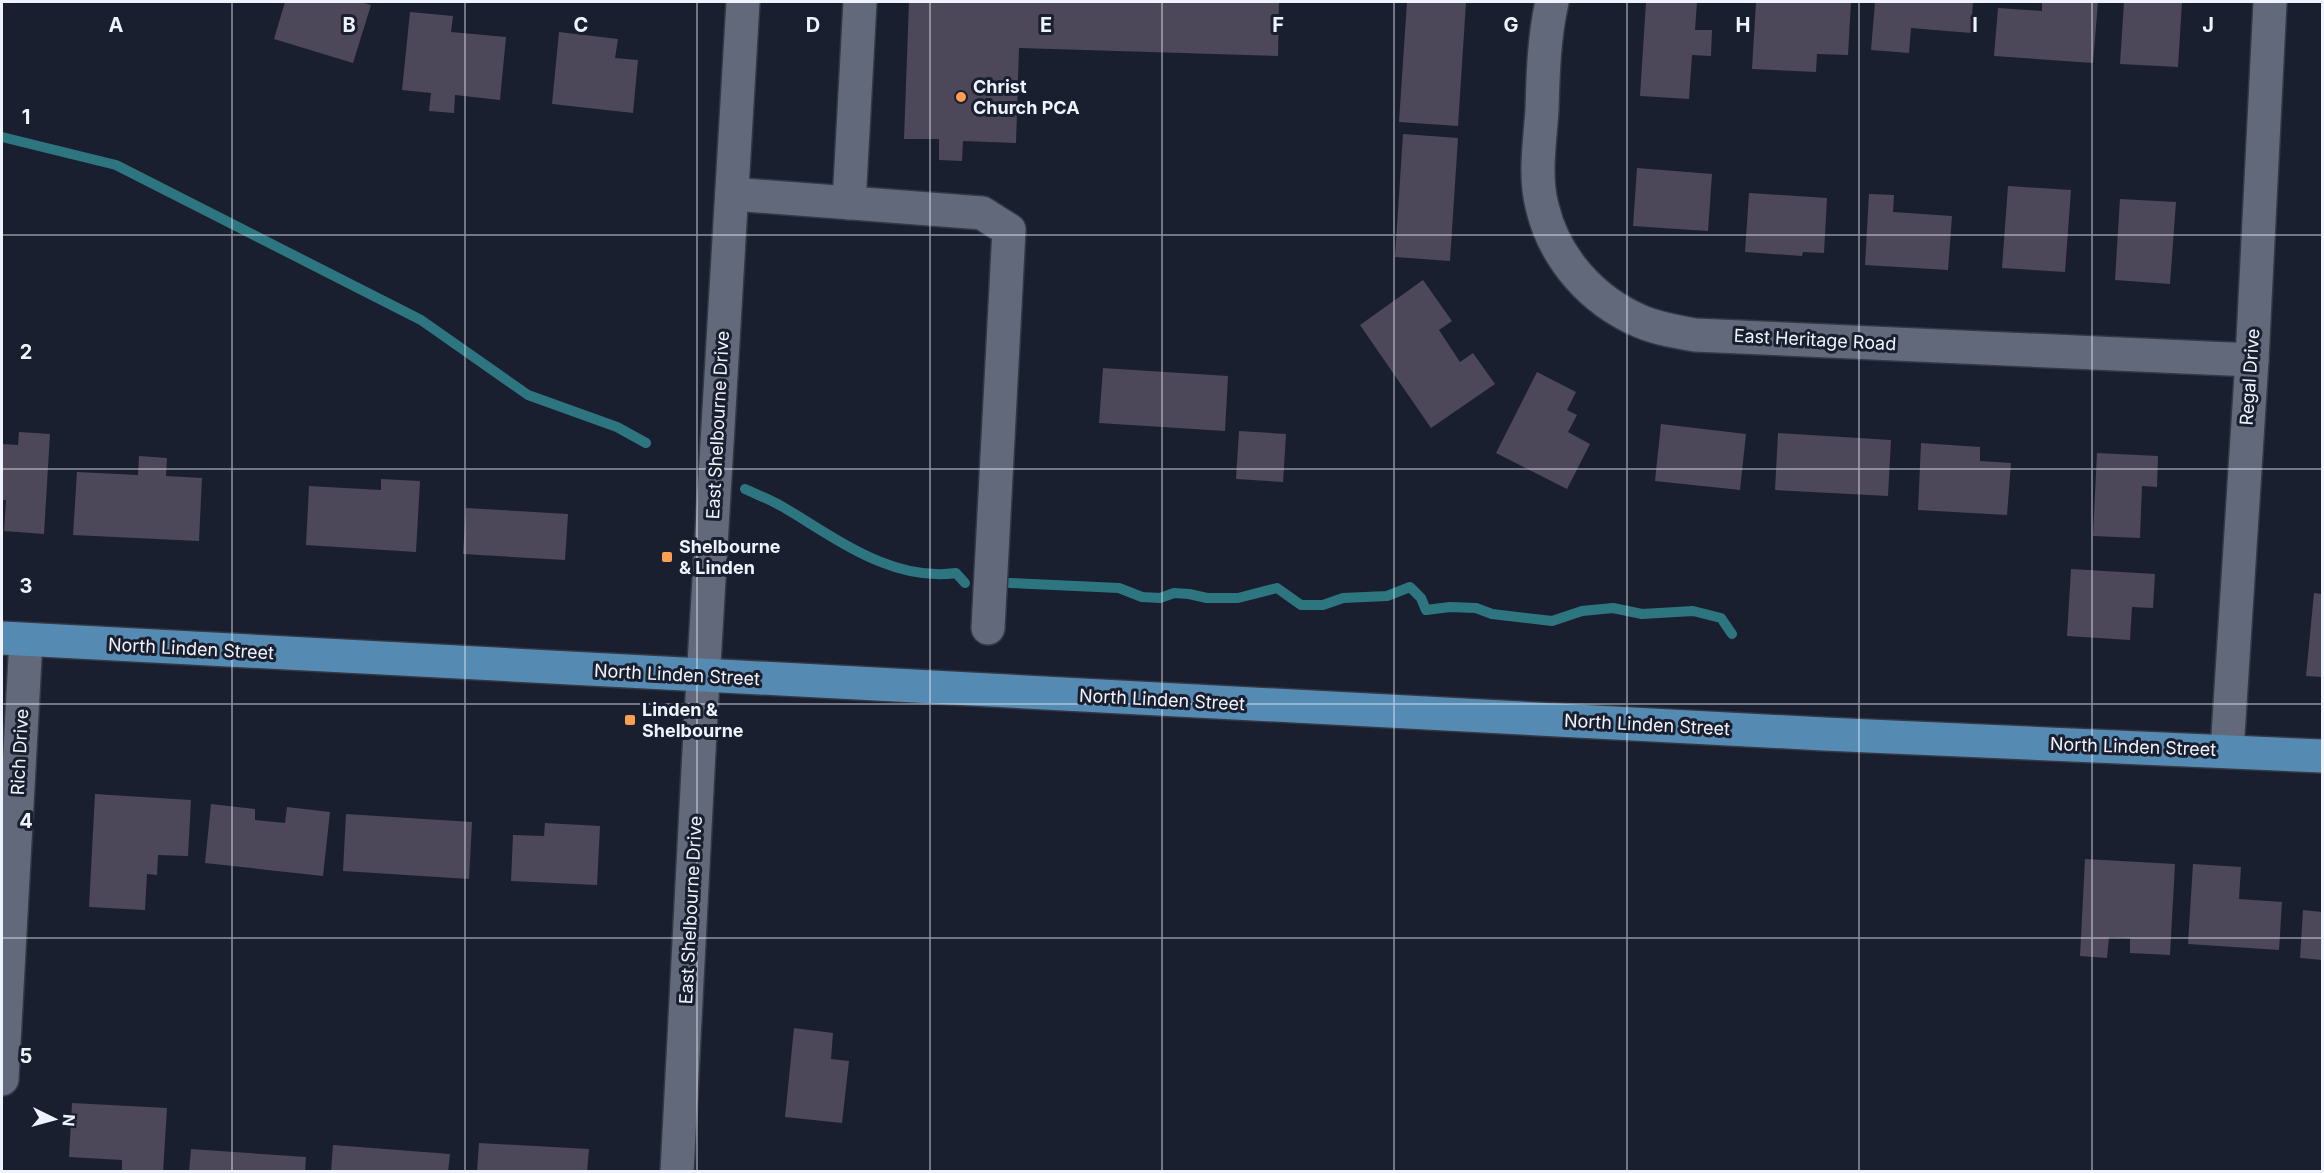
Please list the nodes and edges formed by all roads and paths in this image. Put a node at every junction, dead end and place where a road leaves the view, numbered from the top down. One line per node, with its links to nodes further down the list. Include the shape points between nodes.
1 (743, 2): 5 (street, East Shelbourne Drive)
2 (860, 2): 6 (street)
3 (1552, 2): 7 (street, East Heritage Road, via 1542,104 1538,179 1541,204 1549,230 1575,275 1618,310 1666,330 1695,335)
4 (2270, 2): 7 (street, Regal Drive)
5 (732, 194): 6 (street); 10 (street, East Shelbourne Drive)
6 (849, 203): 8 (street, via 982,213 1009,230)
7 (2252, 360): 11 (street, Regal Drive)
8 (988, 628)
9 (14, 639): 10 (main road, North Linden Street); 13 (street, Rich Drive)
10 (704, 676): 11 (main road, North Linden Street); 14 (street, East Shelbourne Drive)
11 (2227, 751): 12 (main road, North Linden Street)
12 (2322, 756)
13 (2, 1079)
14 (677, 1172)

